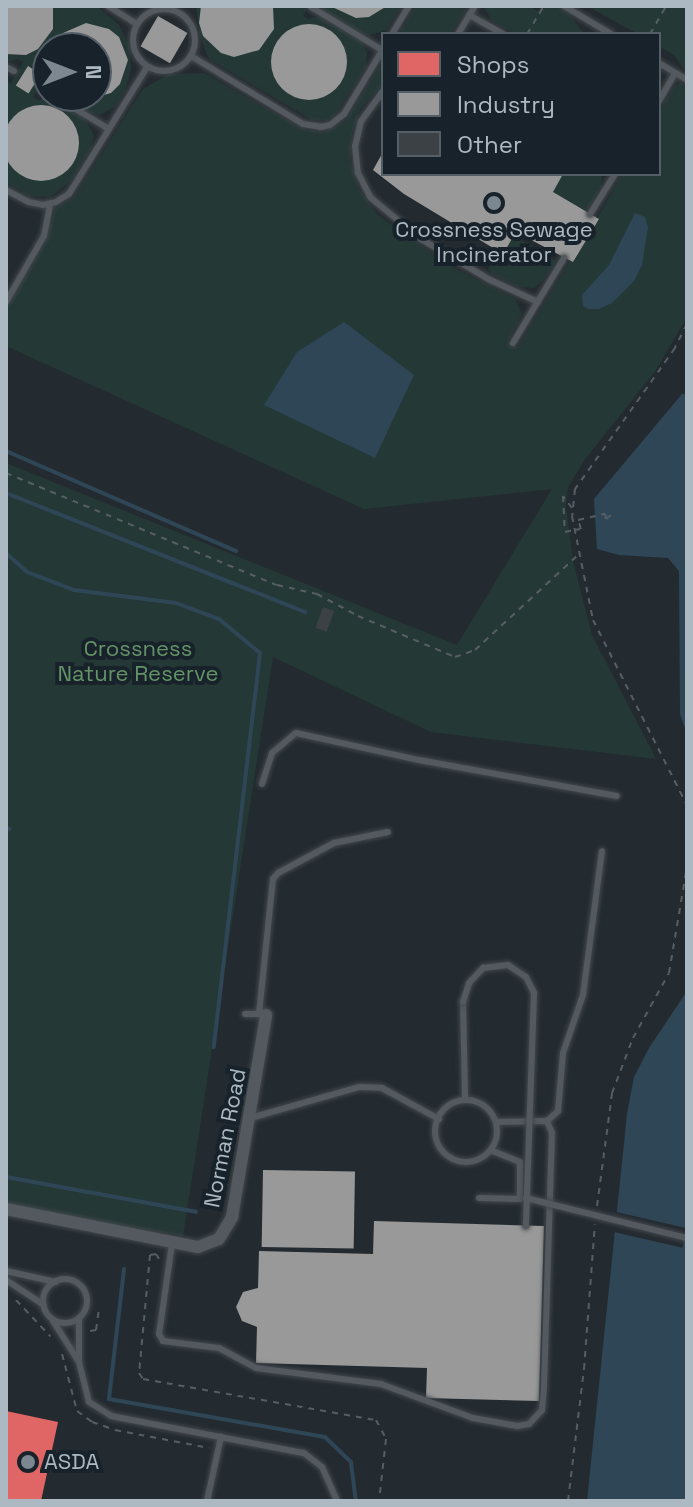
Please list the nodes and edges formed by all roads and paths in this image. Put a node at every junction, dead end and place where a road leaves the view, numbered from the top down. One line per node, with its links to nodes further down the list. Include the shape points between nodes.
1 (108, 6): 10 (lane)
2 (409, 6): 12 (lane)
3 (475, 6): 9 (lane)
4 (544, 6): 15 (path)
5 (564, 6): 11 (lane)
6 (666, 6): 18 (path)
7 (311, 7): 19 (lane)
8 (181, 10): 10 (lane, via 155,10); 21 (lane, via 195,35)
9 (469, 15): 13 (lane); 14 (lane)
10 (137, 24): 24 (lane, via 134,51)
11 (595, 25): 16 (lane); 17 (lane)
12 (393, 32)
13 (459, 32)
14 (499, 32)
15 (528, 32)
16 (591, 32)
17 (607, 32)
18 (651, 32)
19 (381, 49)
20 (381, 53): 21 (lane, via 344,114 321,127 303,124)
21 (191, 56): 24 (lane, via 176,69)
22 (661, 64): 26 (lane)
23 (6, 67): 25 (lane)
24 (147, 67): 31 (lane)
25 (14, 71)
26 (675, 73): 27 (lane); 29 (lane)
27 (687, 80)
28 (381, 94): 38 (lane, via 361,121 355,146 358,173 371,198 421,239)
29 (661, 98)
30 (81, 112): 31 (lane)
31 (109, 129): 34 (lane, via 74,187)
32 (614, 176): 35 (lane)
33 (6, 190): 34 (lane, via 29,202)
34 (50, 204): 37 (lane, via 44,236)
35 (590, 214)
36 (564, 258): 38 (lane)
37 (6, 302)
38 (538, 302): 40 (lane)
39 (687, 324): 42 (path, via 587,469 575,489)
40 (513, 343)
41 (6, 473): 45 (path, via 277,585 317,594 455,657 475,650)
42 (573, 509): 44 (path); 44 (path, via 563,496 565,532)
43 (611, 515): 44 (path, via 578,520 581,529)
44 (574, 530): 45 (path)
45 (579, 554): 48 (path, via 593,620)
46 (262, 784): 47 (lane, via 272,753 296,733)
47 (617, 796)
48 (687, 805)
49 (388, 832): 53 (lane, via 334,843 273,879)
50 (602, 851): 57 (lane, via 583,995 563,1053 558,1111)
51 (687, 867): 63 (path, via 669,973 633,1038 612,1093)
52 (245, 1014): 53 (lane)
53 (262, 1014): 55 (street, Norman Road)
54 (465, 1100): 56 (lane, via 455,1102); 58 (lane, via 478,1102); 61 (lane, bridge, via 463,1002 469,983 483,968 508,965 526,977 534,993)
55 (247, 1119): 56 (lane, via 359,1087 382,1088); 67 (street, Norman Road, via 228,1230 209,1245)
56 (439, 1119): 59 (lane, via 439,1147 456,1161 474,1162)
57 (547, 1121): 58 (lane); 67 (lane, via 552,1133 544,1386 542,1410 529,1424 473,1418 381,1384 256,1368 219,1348 163,1341 159,1334)
58 (497, 1122): 59 (lane)
59 (491, 1150): 60 (lane, via 520,1162 520,1199)
60 (479, 1198)
61 (526, 1198): 65 (lane, bridge); 66 (lane, bridge)
62 (6, 1209): 67 (street, Norman Road)
63 (597, 1209)
64 (596, 1220): 82 (path)
65 (526, 1226)
66 (687, 1238)
67 (172, 1244)
68 (162, 1264): 81 (path, via 156,1254 150,1255 139,1373 143,1379 376,1420 386,1439)
69 (6, 1271): 71 (lane)
70 (6, 1280): 72 (lane)
71 (56, 1282): 72 (lane, via 45,1293); 74 (lane, via 72,1280 84,1290 87,1301)
72 (44, 1305): 75 (lane)
73 (99, 1309): 76 (path, via 96,1330)
74 (79, 1318): 75 (lane, via 70,1323); 76 (lane)
75 (52, 1319): 77 (lane)
76 (81, 1332): 77 (lane)
77 (79, 1362): 78 (lane, via 89,1402 111,1416)
78 (221, 1437): 79 (lane); 80 (lane, via 304,1453 322,1467)
79 (207, 1501)
80 (337, 1501)
81 (379, 1501)
82 (568, 1501)

